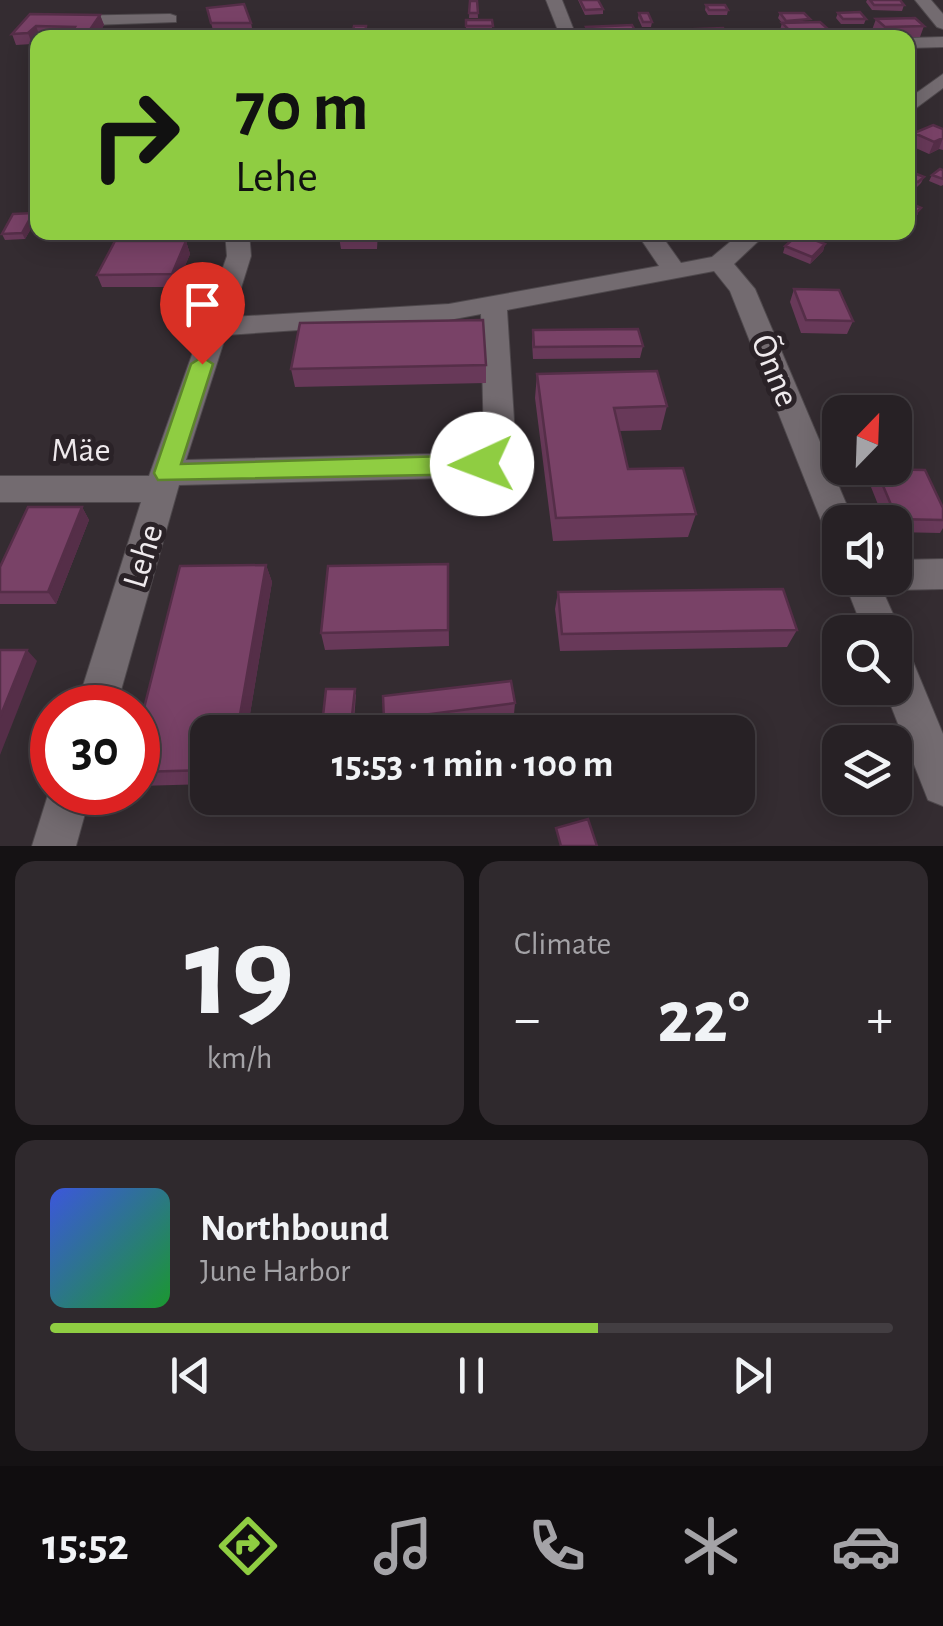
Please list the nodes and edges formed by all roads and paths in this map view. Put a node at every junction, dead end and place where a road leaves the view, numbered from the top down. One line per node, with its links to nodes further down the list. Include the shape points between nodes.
1 (165, 0): 4 (street)
2 (554, 0): 8 (street)
3 (922, 0): 6 (street)
4 (170, 19): 5 (street); 7 (street)
5 (43, 21)
6 (943, 24)
7 (175, 30)
8 (566, 30)
9 (943, 42): 10 (street)
10 (915, 43)
11 (943, 79): 12 (street)
12 (915, 102)
13 (238, 240): 19 (street, Lehe, via 239,256)
14 (652, 240): 17 (street)
15 (747, 240): 16 (street)
16 (720, 263): 17 (street); 22 (street, Õnne, via 742,289)
17 (674, 272): 18 (street)
18 (494, 304): 19 (street); 20 (street, Mäe, via 500,452 482,464)
19 (214, 327): 20 (street, Lehe)
20 (164, 481): 21 (street, Mäe); 25 (street, Lehe)
21 (0, 488)
22 (831, 505)
23 (943, 574): 24 (street)
24 (912, 575)
25 (103, 685)
26 (911, 705): 27 (street)
27 (943, 785)
28 (63, 815): 29 (street)
29 (54, 846)

